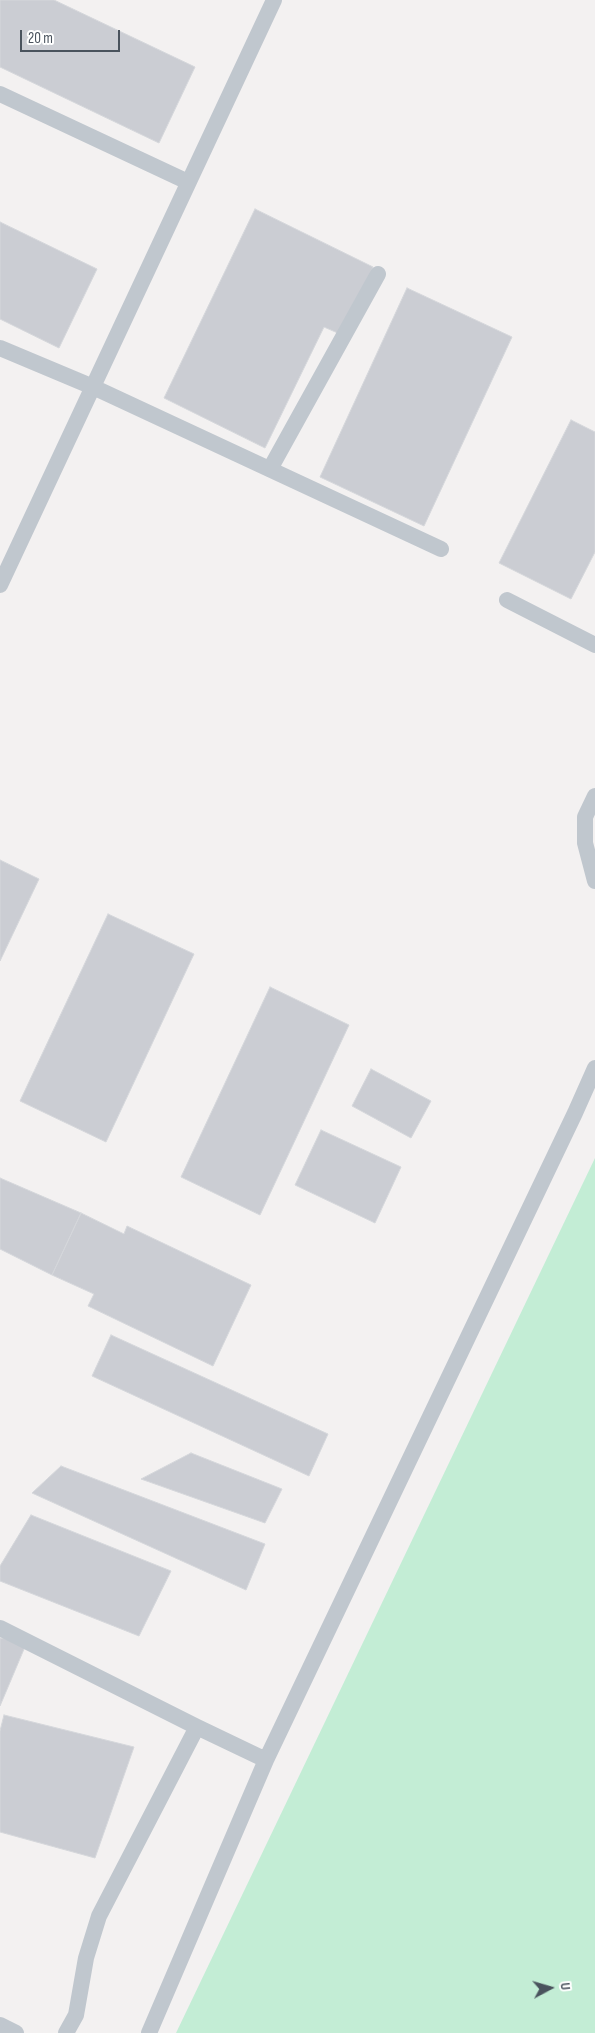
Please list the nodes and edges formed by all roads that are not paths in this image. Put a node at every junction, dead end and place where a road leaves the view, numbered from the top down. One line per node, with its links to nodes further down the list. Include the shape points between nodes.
1 (274, 0): 3 (lane)
2 (0, 94): 3 (lane)
3 (188, 182): 6 (lane)
4 (378, 274): 7 (lane)
5 (0, 348): 6 (lane)
6 (93, 388): 7 (lane); 9 (lane)
7 (270, 470): 8 (lane)
8 (441, 549)
9 (0, 585)
10 (507, 600): 11 (lane)
11 (595, 645)
12 (595, 796): 13 (lane, via 585,817 585,843)
13 (595, 881)
14 (595, 1068): 17 (lane)
15 (0, 1628): 16 (lane)
16 (196, 1727): 17 (lane); 20 (lane, via 99,1916 86,1958 76,2015)
17 (266, 1760): 21 (lane)
18 (0, 2025): 19 (lane)
19 (16, 2033)
20 (66, 2033)
21 (149, 2033)

